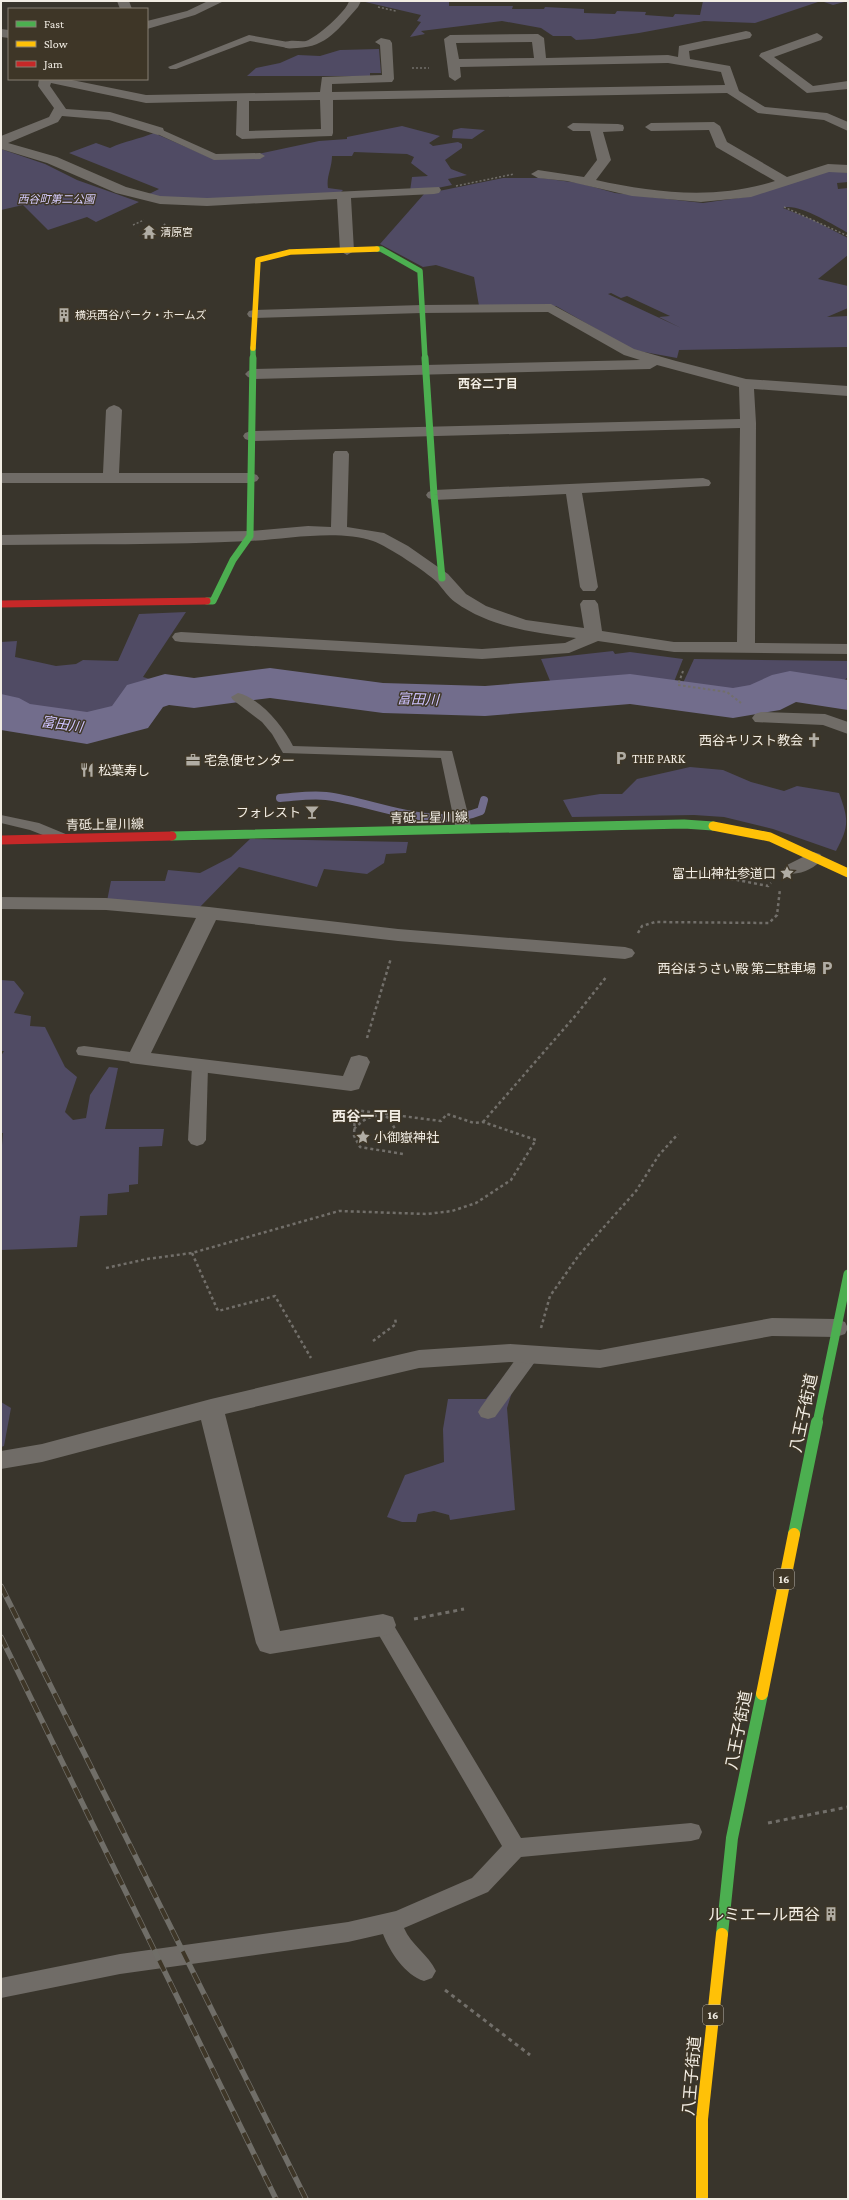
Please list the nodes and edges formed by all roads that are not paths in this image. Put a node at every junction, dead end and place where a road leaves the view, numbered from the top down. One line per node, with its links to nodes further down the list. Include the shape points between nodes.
1 (218, 1): 3 (street, via 192,13)
2 (355, 1): 7 (street, via 328,36 308,44)
3 (148, 25)
4 (746, 34): 9 (street, via 683,49)
5 (817, 37): 14 (street, via 765,56 811,90)
6 (381, 42): 17 (street, via 386,43 388,79 326,80)
7 (288, 44): 11 (lane, via 249,38)
8 (540, 61): 9 (street, via 668,59); 10 (street); 10 (street, via 538,38 450,39)
9 (684, 62): 15 (street, via 726,69)
10 (453, 63): 16 (street)
11 (173, 67)
12 (46, 80): 19 (street, via 44,86 60,108)
13 (54, 80): 18 (street, via 146,99)
14 (848, 85)
15 (732, 89): 16 (street); 22 (street, via 733,93 762,110 826,117)
16 (457, 93): 17 (street)
17 (326, 96): 18 (street); 18 (street, via 327,133 319,134 242,135)
18 (243, 98)
19 (59, 112): 25 (street, via 110,116); 26 (street, via 54,119)
20 (573, 127): 23 (street)
21 (652, 127): 31 (street, via 714,126 721,144)
22 (848, 127)
23 (596, 128): 24 (street); 32 (street, via 604,160)
24 (618, 128)
25 (158, 131): 28 (lane, via 214,157)
26 (1, 141)
27 (1, 145): 34 (street, via 52,160 121,190 160,200 208,202)
28 (260, 156)
29 (848, 169): 31 (street, via 828,168)
30 (538, 174): 32 (street)
31 (785, 181): 32 (street, via 750,193 701,198 632,192)
32 (587, 182)
33 (434, 190): 34 (street)
34 (344, 196): 35 (street)
35 (347, 251): 36 (main road, via 381,249 420,272); 37 (main road, via 290,252 258,260)
36 (422, 309): 37 (street); 38 (street, via 551,308 629,352); 39 (main road)
37 (254, 314): 40 (main road)
38 (671, 364): 39 (street); 41 (street)
39 (425, 368): 40 (street); 45 (main road)
40 (253, 374): 46 (main road)
41 (746, 384): 42 (street); 44 (street)
42 (848, 391)
43 (114, 410): 48 (street)
44 (748, 423): 45 (street); 63 (street, via 744,482)
45 (431, 432): 46 (street); 53 (main road)
46 (251, 436): 50 (main road)
47 (341, 454): 54 (street)
48 (112, 477): 49 (street); 50 (street)
49 (1, 478)
50 (251, 478): 55 (main road)
51 (703, 482): 52 (street)
52 (573, 490): 53 (street); 58 (street)
53 (434, 495): 57 (main road)
54 (339, 532): 55 (street, via 308,531); 57 (street, via 378,537)
55 (250, 536): 56 (street); 59 (main road, via 233,560 213,601)
56 (1, 540)
57 (442, 578): 61 (street, via 460,598 502,619)
58 (589, 587)
59 (1, 604)
60 (589, 604): 61 (street)
61 (594, 636): 62 (street, via 569,648 482,654); 63 (street, via 674,647)
62 (181, 637)
63 (746, 649): 64 (street)
64 (848, 649)
65 (238, 697): 69 (lane, via 264,715 281,733 288,750 447,754)
66 (761, 718): 67 (street, via 825,720)
67 (848, 728)
68 (1, 819): 70 (lane, via 34,826)
69 (464, 830): 70 (main road, 青砥上星川線); 72 (main road, 青砥上星川線, via 684,824 714,826 770,837)
70 (62, 838): 71 (main road, 青砥上星川線)
71 (1, 841)
72 (813, 858): 73 (street); 74 (main road, 青砥上星川線)
73 (794, 870)
74 (848, 873)
75 (1, 903): 76 (street, via 106,904)
76 (209, 913): 77 (street, via 396,941); 79 (street)
77 (625, 953)
78 (84, 1051): 79 (lane)
79 (138, 1058): 80 (street)
80 (200, 1066): 81 (street, via 351,1084); 82 (lane)
81 (356, 1069)
82 (197, 1140)
83 (848, 1274): 84 (main road, 八王子街道 / 16)
84 (836, 1328): 85 (street, via 772,1327 600,1359); 95 (main road, 八王子街道 / 16, via 732,1838 702,2119)
85 (530, 1354): 86 (street, via 419,1359); 87 (lane)
86 (211, 1408): 88 (street, via 42,1453); 89 (street, via 270,1643)
87 (488, 1412)
88 (1, 1460)
89 (383, 1625): 91 (lane)
90 (691, 1832): 91 (lane)
91 (515, 1848): 92 (lane, via 480,1885)
92 (390, 1922): 93 (lane, via 398,1943); 94 (lane, via 348,1932 120,1964)
93 (424, 1971)
94 (1, 1988)
95 (702, 2199)

